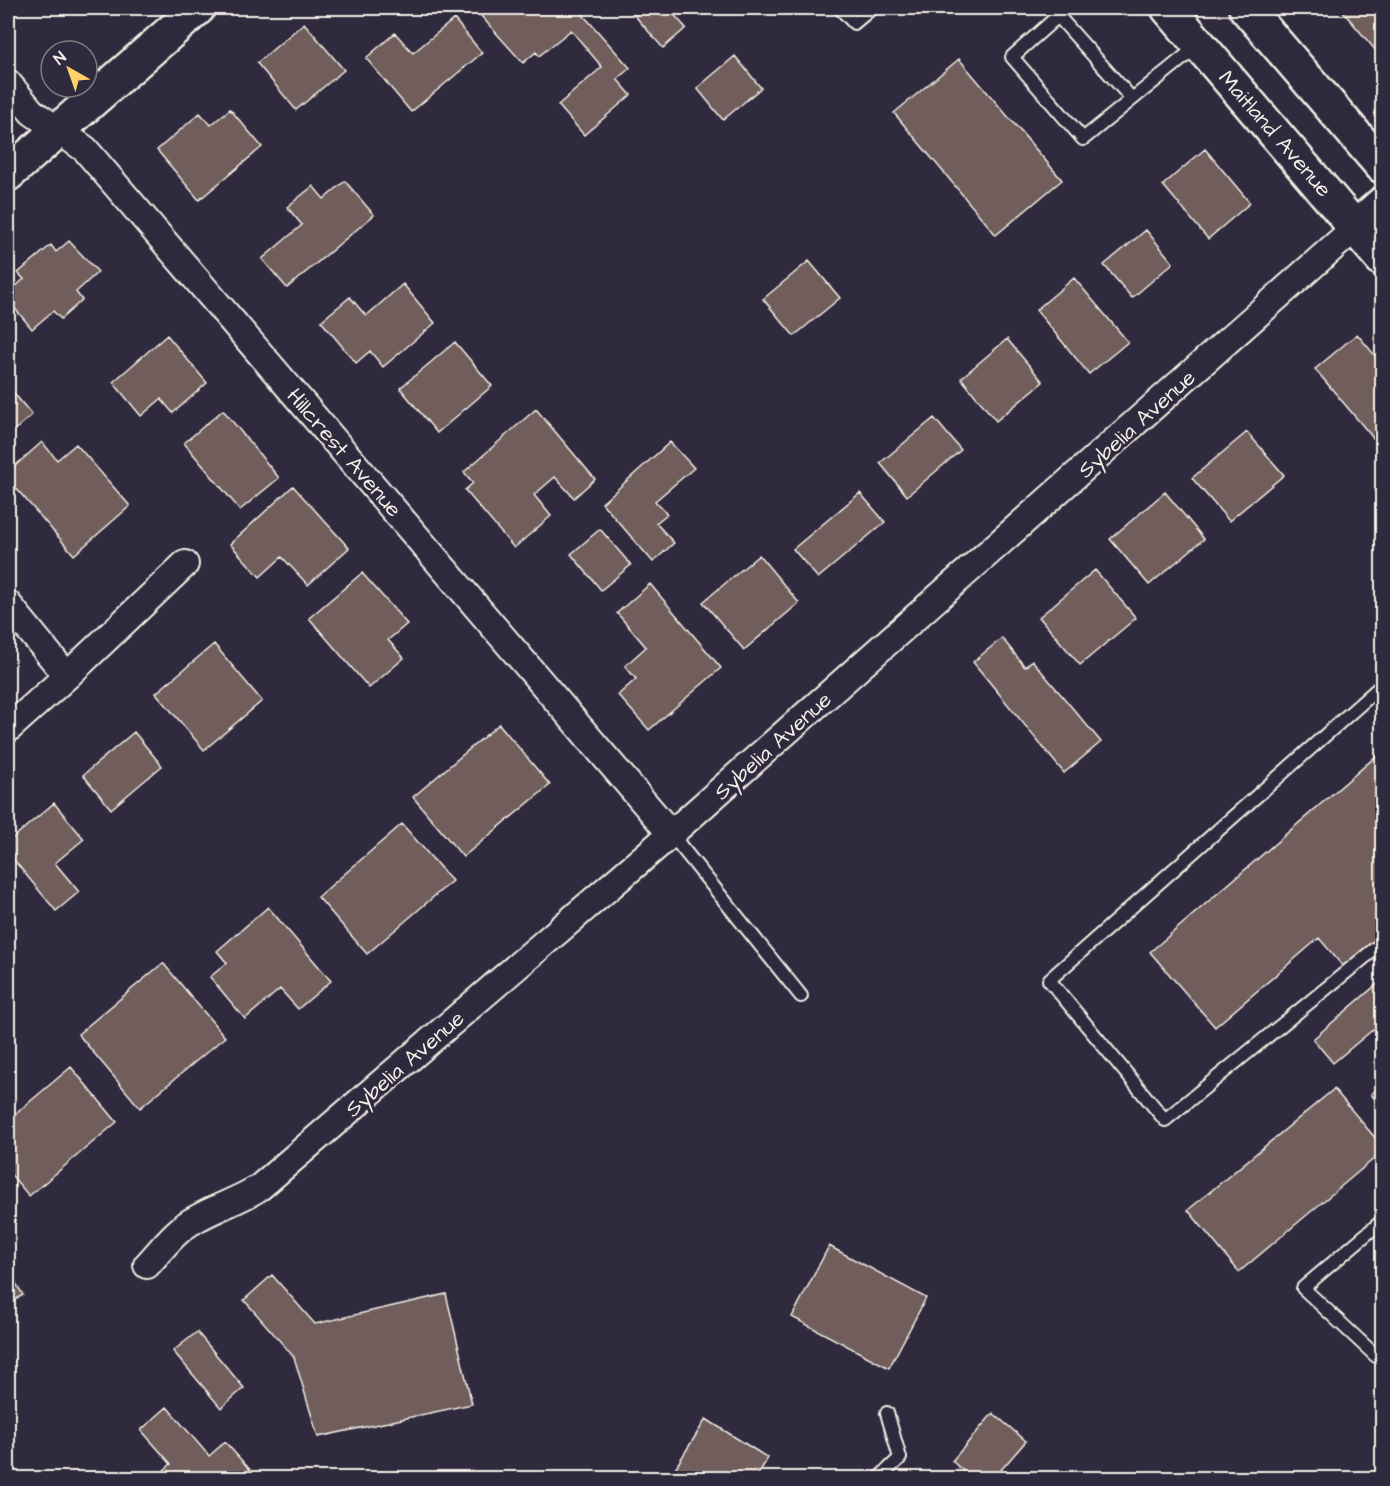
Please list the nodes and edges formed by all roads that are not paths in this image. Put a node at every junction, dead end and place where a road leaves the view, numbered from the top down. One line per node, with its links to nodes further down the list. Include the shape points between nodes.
1 (198, 8): 9 (main road)
2 (840, 8): 3 (lane, via 854,23)
3 (872, 8)
4 (1168, 8): 6 (main road, Maitland Avenue)
5 (1246, 8): 10 (main road)
6 (1200, 45): 8 (lane); 13 (main road, Maitland Avenue)
7 (8, 83): 9 (street, Hillcrest Avenue, via 32,112)
8 (1131, 99): 8 (lane, via 1083,139 1012,57 1058,16)
9 (58, 129): 11 (main road); 20 (street, Hillcrest Avenue, via 85,149)
10 (1383, 166)
11 (8, 174)
12 (1383, 204): 13 (main road, Sybelia Avenue)
13 (1356, 227): 14 (main road, Maitland Avenue); 20 (street, Sybelia Avenue)
14 (1383, 259)
15 (185, 564): 17 (street)
16 (8, 604): 17 (street)
17 (67, 676): 19 (street)
18 (1383, 685): 21 (lane, via 1049,980 1165,1120)
19 (8, 729)
20 (671, 834): 22 (lane); 24 (street, Sybelia Avenue, via 260,1187 196,1218)
21 (1383, 942)
22 (801, 996)
23 (1383, 1221): 25 (lane, via 1303,1288 1376,1356)
24 (147, 1265)
25 (1383, 1351)
26 (887, 1413): 27 (lane, via 900,1458)
27 (879, 1479)

